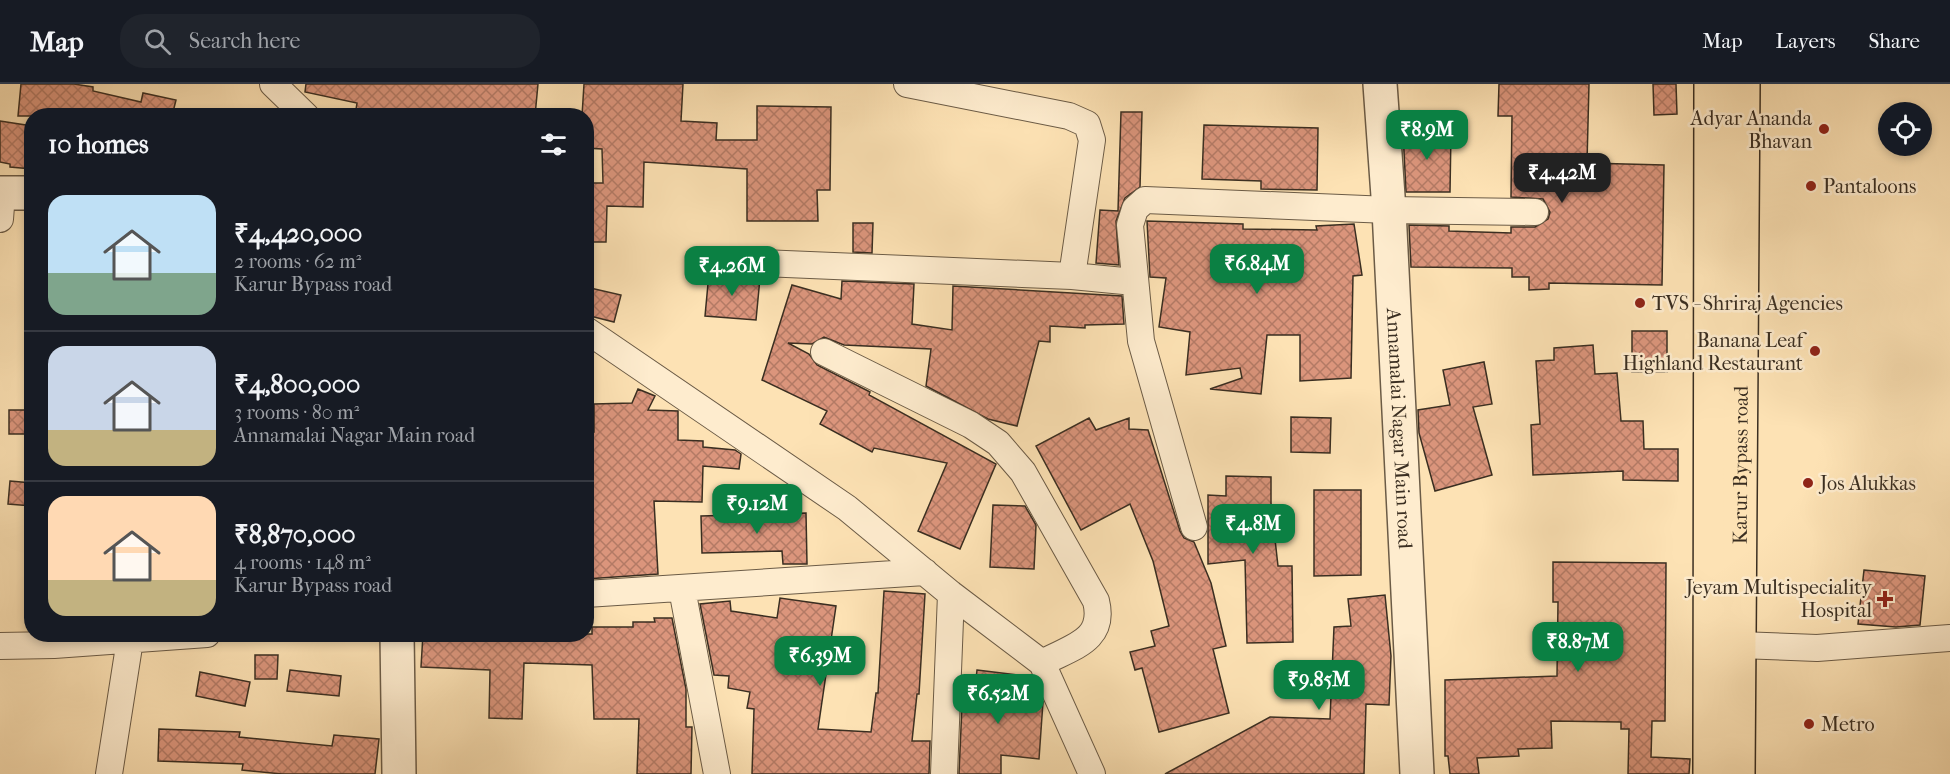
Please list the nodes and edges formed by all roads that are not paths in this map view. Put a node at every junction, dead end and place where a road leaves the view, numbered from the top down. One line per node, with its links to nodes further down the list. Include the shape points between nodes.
1 (273, 84): 6 (street)
2 (907, 84): 10 (street, via 1069,116 1088,124 1092,140)
3 (1380, 84): 7 (street, Annamalai Nagar Main road)
4 (1711, 84): 32 (main road, Karur Bypass road)
5 (1743, 84): 23 (main road, Karur Bypass road)
6 (298, 108)
7 (1389, 210): 8 (street); 11 (street, via 1145,200 1135,209 1130,225); 31 (street, Annamalai Nagar Main road)
8 (1535, 212)
9 (741, 262): 10 (street)
10 (1072, 276): 11 (street)
11 (1134, 282): 14 (street, via 1141,341)
12 (594, 335): 15 (street, via 847,508)
13 (824, 352): 25 (street, via 971,425 998,444 1023,472 1096,601 1099,613 1090,637)
14 (1194, 527)
15 (925, 572): 16 (street); 18 (street)
16 (682, 589): 17 (street); 28 (street)
17 (594, 594)
18 (951, 594): 25 (street); 29 (street)
19 (1950, 639): 23 (street, via 1817,648)
20 (87, 642): 24 (street)
21 (130, 642): 26 (street)
22 (397, 642): 27 (street)
23 (1739, 645): 33 (main road, Karur Bypass road)
24 (0, 646)
25 (1042, 663): 30 (street)
26 (109, 774)
27 (399, 774)
28 (717, 774)
29 (944, 774)
30 (1092, 774)
31 (1417, 774)
32 (1710, 774)
33 (1738, 774)

